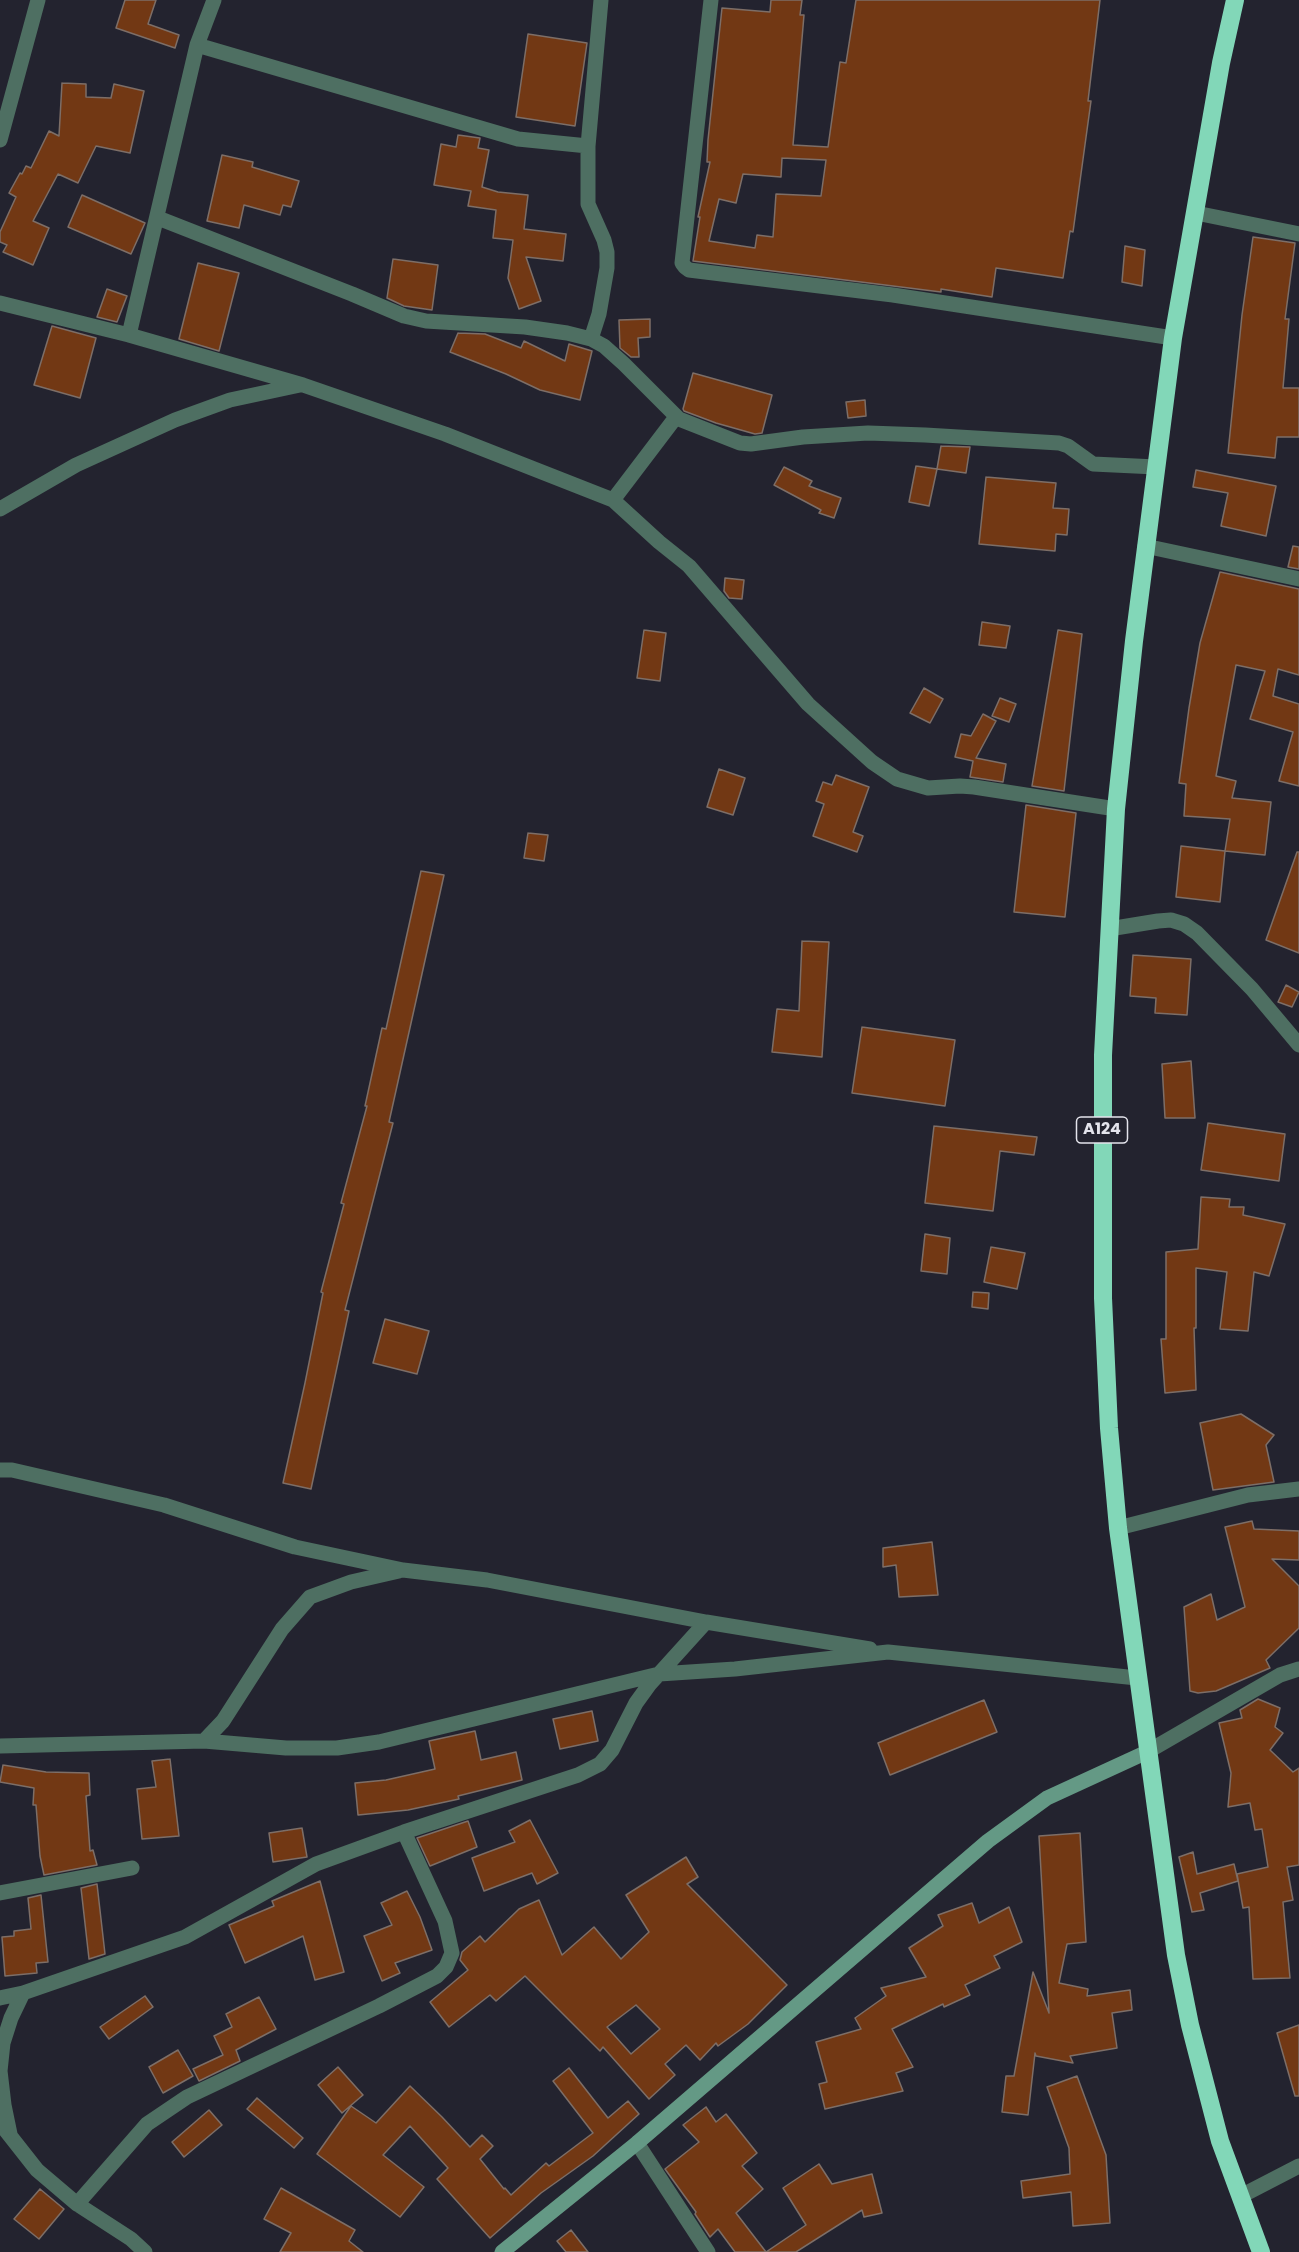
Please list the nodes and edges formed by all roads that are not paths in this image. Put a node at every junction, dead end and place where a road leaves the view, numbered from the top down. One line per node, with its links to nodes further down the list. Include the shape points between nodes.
1 (38, 0): 7 (street)
2 (214, 0): 6 (street)
3 (601, 0): 8 (street)
4 (711, 0): 14 (street, via 682,263 689,270 893,295)
5 (1235, 0): 9 (highway, A124)
6 (197, 45): 8 (street, via 518,139); 10 (street)
7 (0, 140)
8 (588, 146): 15 (street, via 588,204 607,252 599,314)
9 (1196, 213): 11 (street); 14 (highway, A124)
10 (158, 218): 13 (street); 15 (street, via 404,316 525,327)
11 (1299, 234)
12 (0, 303): 13 (street)
13 (129, 335): 16 (street)
14 (1173, 338): 18 (highway, A124)
15 (591, 339): 17 (street, via 624,364)
16 (303, 385): 19 (street, via 446,434); 20 (street, via 230,400 175,420 76,465)
17 (676, 417): 18 (street, via 740,443 868,433 936,435 1059,443 1093,464); 19 (street)
18 (1156, 467): 21 (highway, A124)
19 (613, 500): 23 (street, via 689,566 808,704 872,762 897,779 928,788 974,787)
20 (0, 509)
21 (1145, 546): 22 (street); 23 (highway, A124)
22 (1299, 579)
23 (1116, 809): 24 (highway, A124)
24 (1109, 929): 25 (street, via 1170,920 1184,924 1252,989); 28 (highway, A124, via 1103,1055 1103,1298)
25 (1299, 1045)
26 (0, 1470): 29 (street, via 164,1504 295,1547)
27 (1299, 1489): 28 (street, via 1248,1495)
28 (1118, 1528): 34 (highway, A124)
29 (403, 1570): 30 (street, via 487,1580); 35 (street, via 310,1597 282,1629 223,1721)
30 (706, 1622): 31 (street); 33 (street)
31 (888, 1652): 33 (street); 34 (street)
32 (1299, 1669): 37 (street, via 1280,1674)
33 (659, 1674): 35 (street, via 379,1742 337,1748 286,1748); 38 (street, via 636,1702 612,1750 600,1764 578,1775)
34 (1137, 1678): 37 (highway, A124)
35 (204, 1741): 36 (street)
36 (0, 1746)
37 (1147, 1752): 45 (street, via 1047,1798 988,1841); 47 (highway, A124, via 1190,2025 1220,2141)
38 (404, 1832): 41 (street, via 316,1864 185,1938); 48 (street, via 445,1921 452,1953 446,1967 437,1976 379,2006 188,2097 147,2124)
39 (132, 1868): 40 (street)
40 (0, 1893)
41 (23, 1993): 42 (street); 44 (street, via 3,2043 0,2071)
42 (0, 1998)
43 (0, 2123): 44 (street)
44 (10, 2136): 48 (street, via 37,2170)
45 (637, 2144): 50 (street); 51 (street)
46 (1299, 2166): 47 (street)
47 (1241, 2196): 52 (highway, A124)
48 (77, 2204): 49 (street)
49 (145, 2252)
50 (502, 2252)
51 (708, 2252)
52 (1261, 2252)

